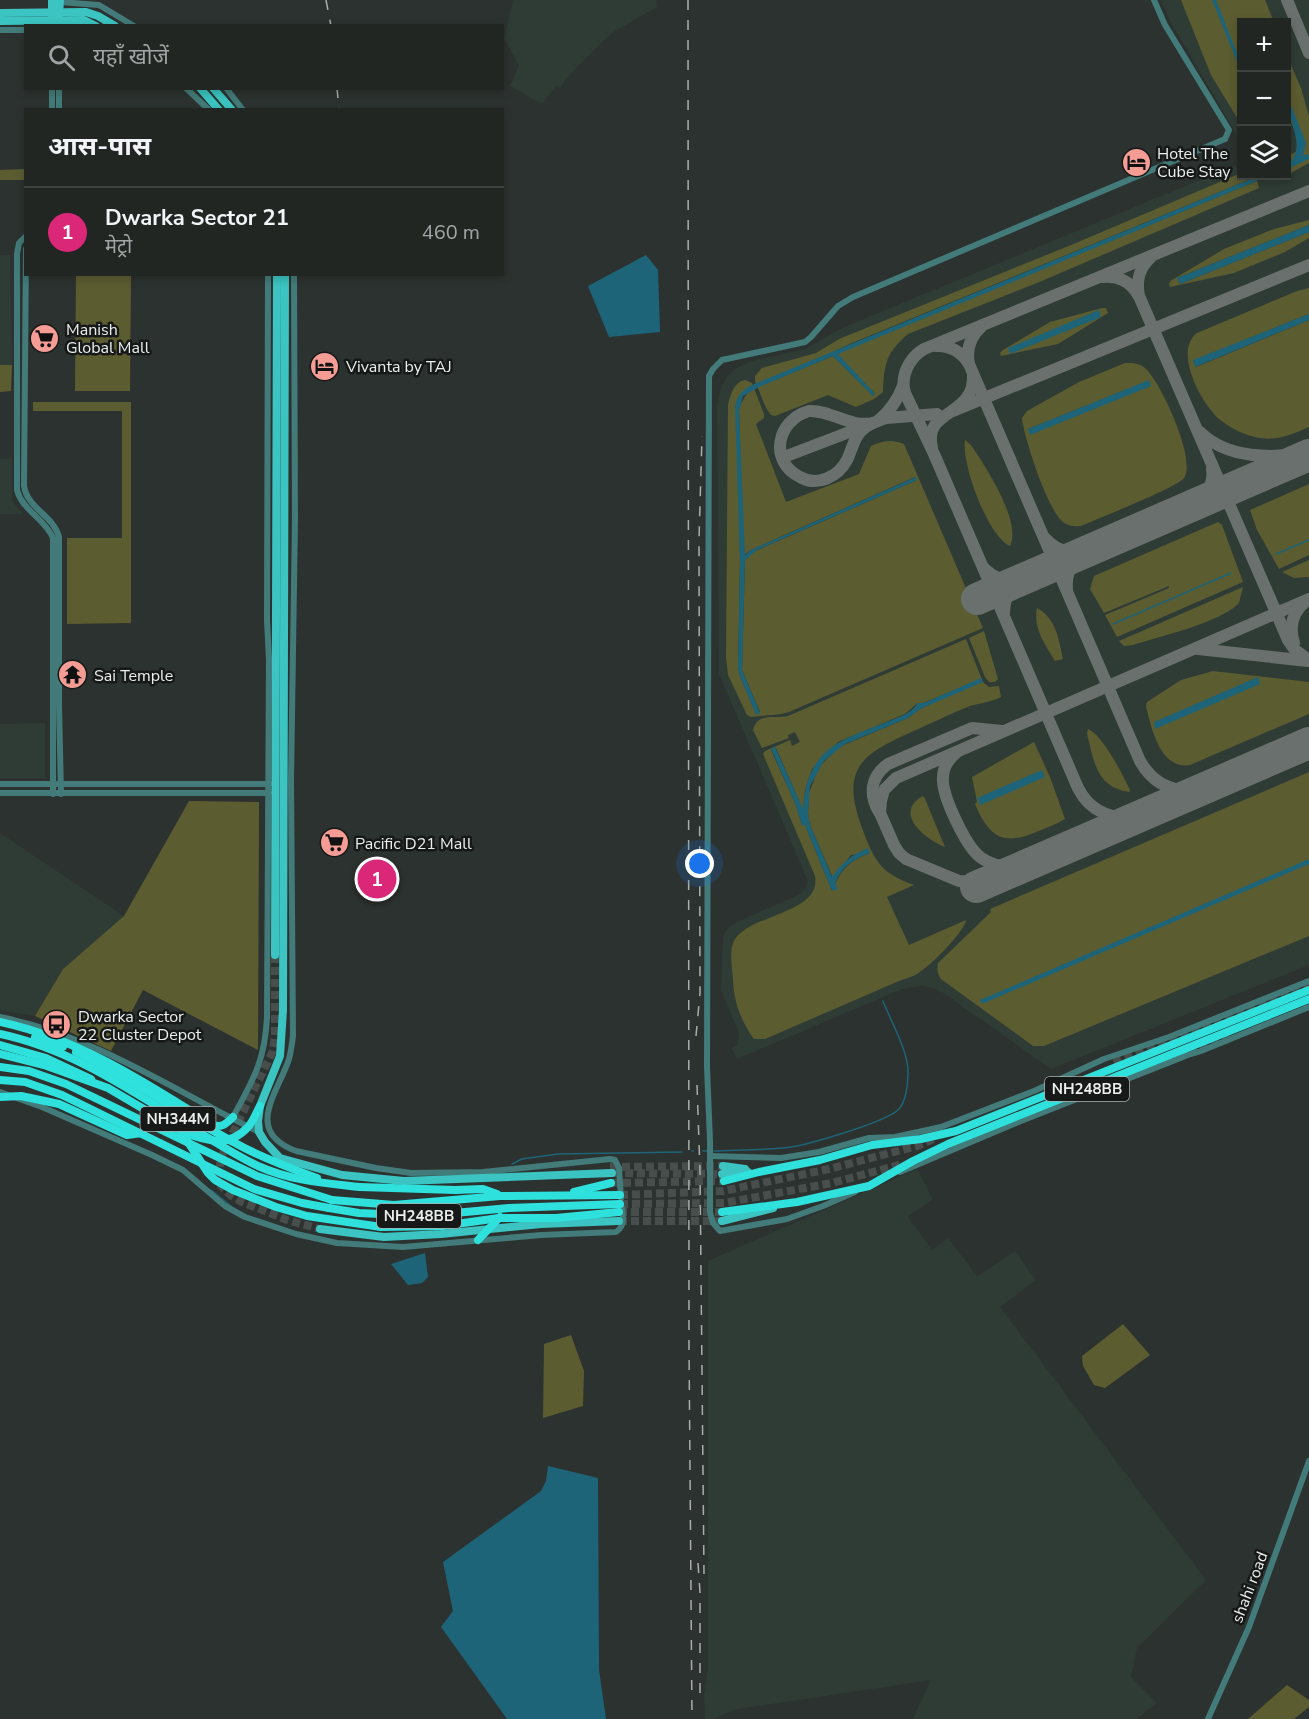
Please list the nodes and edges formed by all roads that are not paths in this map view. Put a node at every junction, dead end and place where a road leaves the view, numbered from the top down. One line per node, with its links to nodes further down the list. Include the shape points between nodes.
1 (1154, 0): 62 (street, via 1229,130 1225,139 853,297 838,306 805,342 722,360 709,376)
2 (57, 1): 4 (main road); 8 (street, via 99,5)
3 (0, 13): 4 (main road)
4 (56, 20): 5 (main road); 6 (main road, via 84,20); 7 (main road, via 86,12)
5 (0, 21)
6 (92, 24)
7 (112, 24)
8 (131, 24)
9 (0, 30): 10 (street)
10 (24, 30)
11 (52, 90): 17 (street)
12 (59, 90): 18 (street)
13 (188, 90): 19 (street)
14 (202, 90): 20 (main road)
15 (215, 90): 21 (main road)
16 (228, 90): 22 (street)
17 (52, 108)
18 (59, 108)
19 (207, 108)
20 (217, 108)
21 (230, 108)
22 (241, 108)
23 (24, 238): 30 (street, via 16,254 17,490 53,538)
24 (26, 276): 31 (street, via 24,486 25,494 54,525 59,537)
25 (268, 276): 32 (street, via 267,620)
26 (277, 276): 32 (main road)
27 (285, 276): 32 (main road)
28 (294, 276): 39 (street)
29 (0, 783): 30 (street)
30 (53, 784): 31 (street); 34 (street)
31 (61, 784): 32 (street); 35 (street)
32 (275, 784): 36 (main road)
33 (0, 793): 34 (street)
34 (53, 794): 35 (street)
35 (61, 794): 36 (street)
36 (275, 794): 37 (main road); 38 (main road); 56 (street, via 266,1042 261,1062)
37 (275, 955)
38 (284, 962): 39 (main road); 55 (main road, via 283,1038)
39 (292, 969): 66 (street, via 290,1058 267,1109 270,1129 278,1141 296,1151 395,1171)
40 (1309, 981): 62 (street, via 1104,1059 941,1127 781,1158)
41 (1309, 990): 64 (highway, NH248BB, via 966,1127)
42 (1309, 999): 49 (highway, NH248BB)
43 (1309, 1007): 49 (street, via 1211,1047)
44 (0, 1017): 56 (street, via 32,1023 98,1048)
45 (0, 1022): 61 (highway, via 50,1036 112,1064 171,1099)
46 (0, 1028): 61 (highway, bridge, via 76,1052 125,1077)
47 (0, 1034): 61 (highway, NH344M, bridge, via 46,1046)
48 (0, 1045): 53 (highway, via 78,1071)
49 (1184, 1053): 68 (highway, NH248BB, via 948,1144)
50 (0, 1054): 53 (highway)
51 (0, 1067): 71 (highway, NH248BB, bridge, via 29,1071 66,1084 257,1176)
52 (0, 1080): 60 (highway, NH248BB, bridge, via 43,1087)
53 (108, 1088): 58 (highway)
54 (0, 1095): 60 (highway, bridge, via 59,1104 127,1135); 80 (street, via 42,1107 162,1160 183,1170 225,1206 296,1234 337,1243 387,1247)
55 (260, 1106): 57 (highway); 59 (main road)
56 (233, 1117): 57 (street); 61 (highway)
57 (249, 1127): 59 (street); 61 (highway, via 228,1140)
58 (181, 1131): 61 (highway); 76 (highway, via 215,1180 244,1195 307,1216 381,1227 442,1226)
59 (260, 1132): 66 (main road, via 279,1158 342,1175 404,1180)
60 (142, 1133): 71 (highway, NH248BB, bridge, via 254,1189 302,1203)
61 (211, 1134): 69 (highway, NH344M, bridge, via 259,1166 284,1176 360,1187 483,1189)
62 (710, 1156): 68 (street, via 710,1212 720,1231 787,1219)
63 (611, 1170): 66 (main road, via 588,1174)
64 (759, 1172): 65 (highway); 65 (main road)
65 (723, 1174)
66 (495, 1175): 80 (street, via 610,1159 620,1168 623,1223 616,1232)
67 (611, 1183): 70 (highway)
68 (869, 1186): 75 (highway)
69 (501, 1196): 70 (highway, NH248BB); 71 (highway, NH248BB)
70 (558, 1196): 74 (highway, NH248BB)
71 (331, 1204): 73 (highway, NH248BB, via 359,1213 422,1216)
72 (558, 1207): 73 (highway, NH248BB); 74 (highway, NH248BB); 77 (highway)
73 (509, 1208): 76 (highway)
74 (620, 1208): 77 (highway); 79 (main road)
75 (722, 1216)
76 (499, 1218): 77 (highway); 79 (highway)
77 (556, 1218)
78 (320, 1229): 79 (main road, via 384,1237)
79 (488, 1229): 80 (highway)
80 (478, 1240)
81 (1309, 1461): 82 (street, shahi road, via 1249,1627)
82 (1208, 1719)

